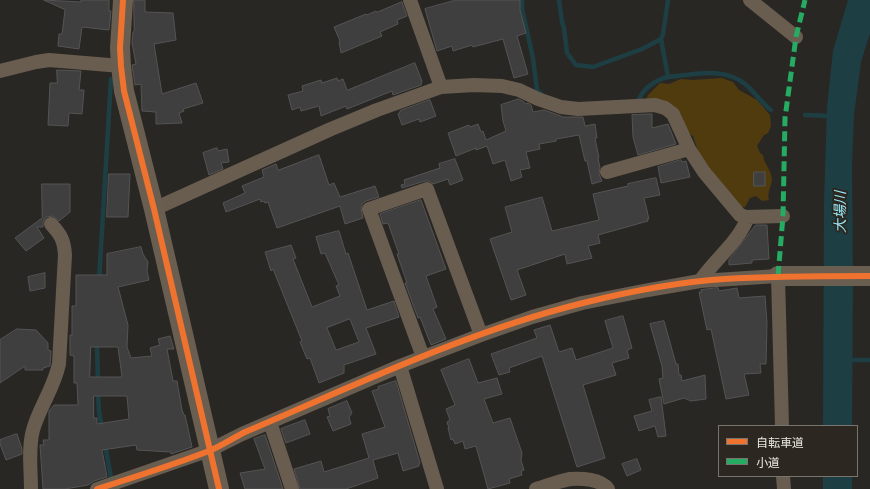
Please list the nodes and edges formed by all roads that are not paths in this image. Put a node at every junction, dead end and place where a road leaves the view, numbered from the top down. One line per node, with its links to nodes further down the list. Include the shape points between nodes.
1 (123, 0): 5 (street)
2 (410, 0): 7 (street)
3 (750, 0): 4 (street)
4 (796, 37)
5 (121, 66): 6 (street, via 49,60); 10 (street, via 124,91)
6 (0, 70)
7 (441, 87): 8 (street, via 502,86 561,107 578,109 656,106 665,108 673,114); 10 (street, via 331,129)
8 (689, 149): 9 (street); 12 (street, via 735,211 740,216)
9 (607, 172)
10 (154, 209): 22 (street)
11 (783, 216): 12 (street)
12 (748, 217): 16 (street, via 739,235)
13 (51, 224): 25 (street, via 60,234 65,255 59,357 56,376 32,431)
14 (782, 276): 15 (street); 16 (street); 21 (street)
15 (870, 276)
16 (700, 281): 17 (street, via 582,303)
17 (481, 334): 18 (street); 18 (street, via 427,189 369,209)
18 (423, 357): 19 (street)
19 (400, 366): 20 (street); 29 (street)
20 (270, 422): 22 (street); 28 (street)
21 (782, 425)
22 (210, 450): 24 (street); 27 (street)
23 (783, 477): 32 (street)
24 (116, 486): 26 (street)
25 (31, 489)
26 (97, 489)
27 (219, 489)
28 (292, 489)
29 (437, 489)
30 (536, 489): 31 (street, via 569,480 598,482)
31 (608, 489)
32 (784, 489)

